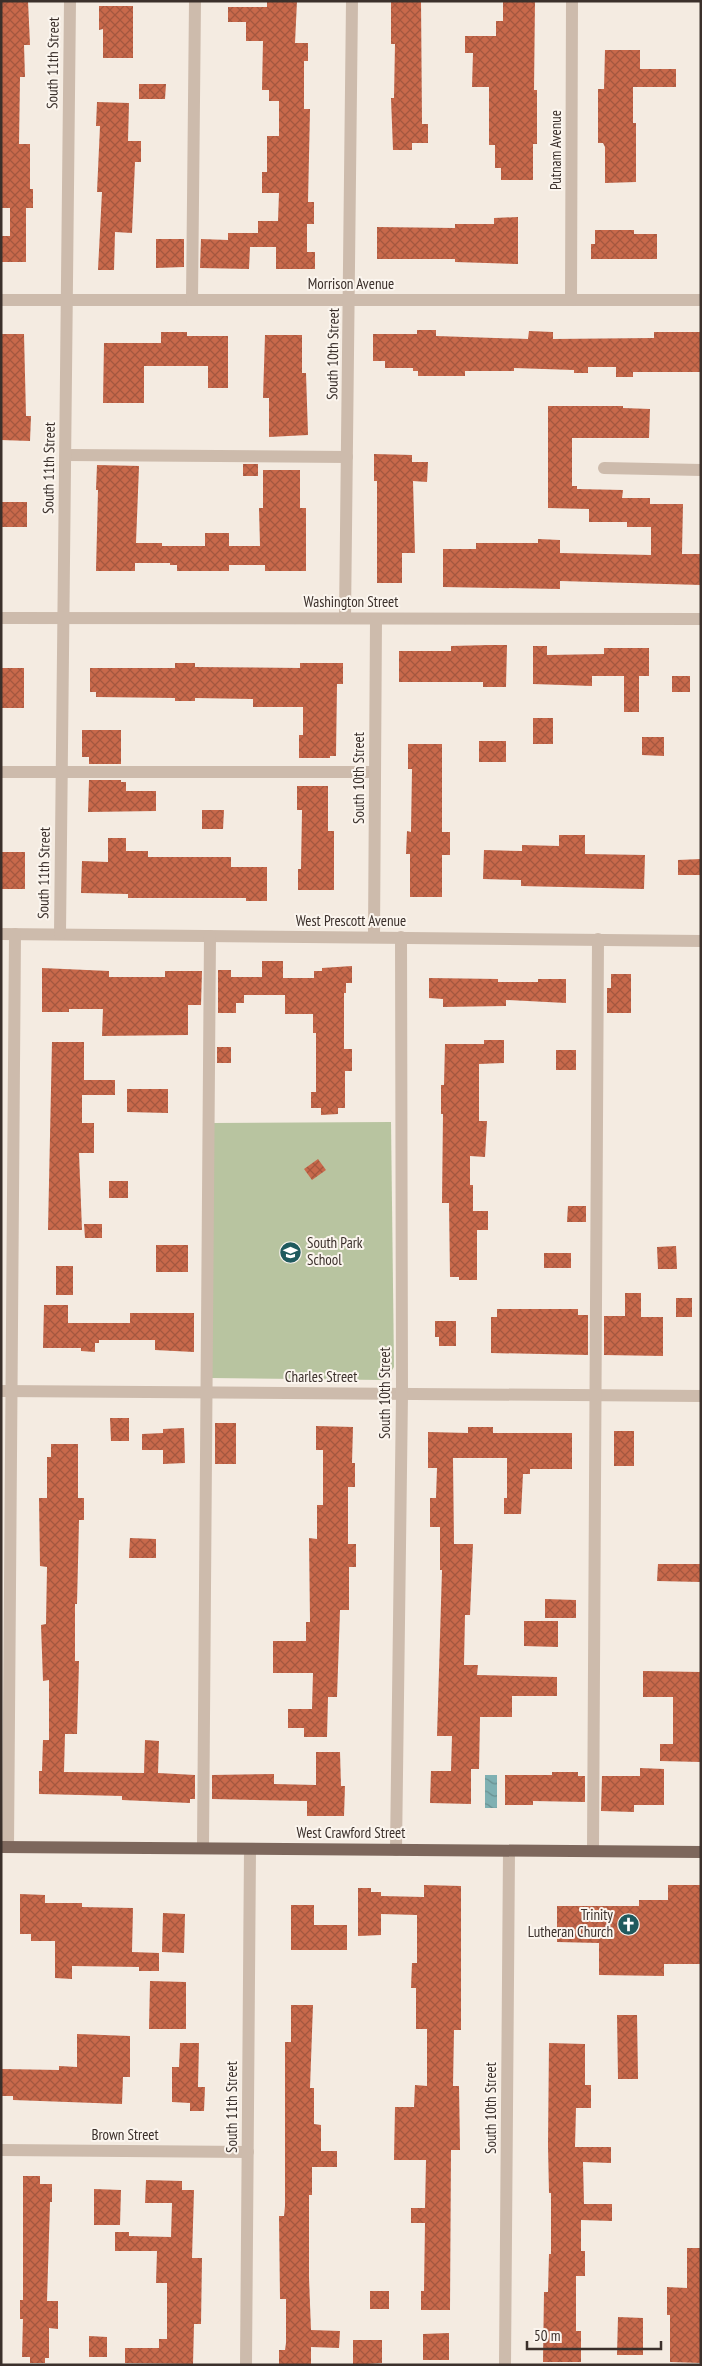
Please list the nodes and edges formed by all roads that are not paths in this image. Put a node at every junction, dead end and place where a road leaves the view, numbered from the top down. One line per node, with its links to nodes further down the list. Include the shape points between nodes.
1 (70, 1): 6 (street, South 11th Street)
2 (195, 1): 7 (street)
3 (352, 1): 8 (street, South 10th Street)
4 (572, 1): 9 (street, Putnam Avenue)
5 (1, 300): 6 (street, Morrison Avenue)
6 (67, 300): 7 (street, Morrison Avenue); 11 (street, South 11th Street)
7 (192, 300): 8 (street, Morrison Avenue)
8 (350, 300): 9 (street, Morrison Avenue); 12 (street, South 10th Street)
9 (571, 300): 10 (street, Morrison Avenue)
10 (701, 300)
11 (66, 454): 12 (street); 16 (street, South 11th Street)
12 (347, 458): 17 (street, South 10th Street)
13 (604, 468): 14 (street)
14 (701, 470)
15 (1, 618): 16 (street, Washington Street)
16 (64, 618): 17 (street, Washington Street); 21 (street, South 11th Street)
17 (345, 618): 18 (street, Washington Street)
18 (376, 618): 19 (street, Washington Street); 22 (street, South 10th Street)
19 (701, 620)
20 (1, 772): 21 (street)
21 (62, 772): 22 (street); 25 (street, South 11th Street)
22 (375, 772): 27 (street, South 10th Street)
23 (1, 934): 24 (street, West Prescott Avenue)
24 (15, 934): 25 (street, West Prescott Avenue); 31 (street)
25 (60, 934): 26 (street, West Prescott Avenue)
26 (210, 936): 27 (street, West Prescott Avenue); 32 (street)
27 (374, 937): 28 (street, West Prescott Avenue)
28 (401, 937): 29 (street, West Prescott Avenue); 33 (street, South 10th Street)
29 (598, 939): 30 (street, West Prescott Avenue); 34 (street)
30 (701, 940)
31 (6, 1391): 32 (street, Charles Street); 36 (street)
32 (207, 1393): 33 (street, Charles Street); 37 (street)
33 (402, 1394): 34 (street, Charles Street); 39 (street, South 10th Street)
34 (595, 1395): 35 (street, Charles Street); 41 (street)
35 (701, 1396)
36 (5, 1847): 37 (main road, West Crawford Street)
37 (203, 1848): 38 (main road, West Crawford Street)
38 (250, 1849): 39 (main road, West Crawford Street); 44 (street, South 11th Street)
39 (396, 1850): 40 (main road, West Crawford Street)
40 (509, 1850): 41 (main road, West Crawford Street); 46 (street, South 10th Street)
41 (593, 1851): 42 (main road, West Crawford Street)
42 (701, 1852)
43 (1, 2150): 44 (street, Brown Street)
44 (248, 2152): 45 (street, South 11th Street)
45 (246, 2365)
46 (505, 2365)

